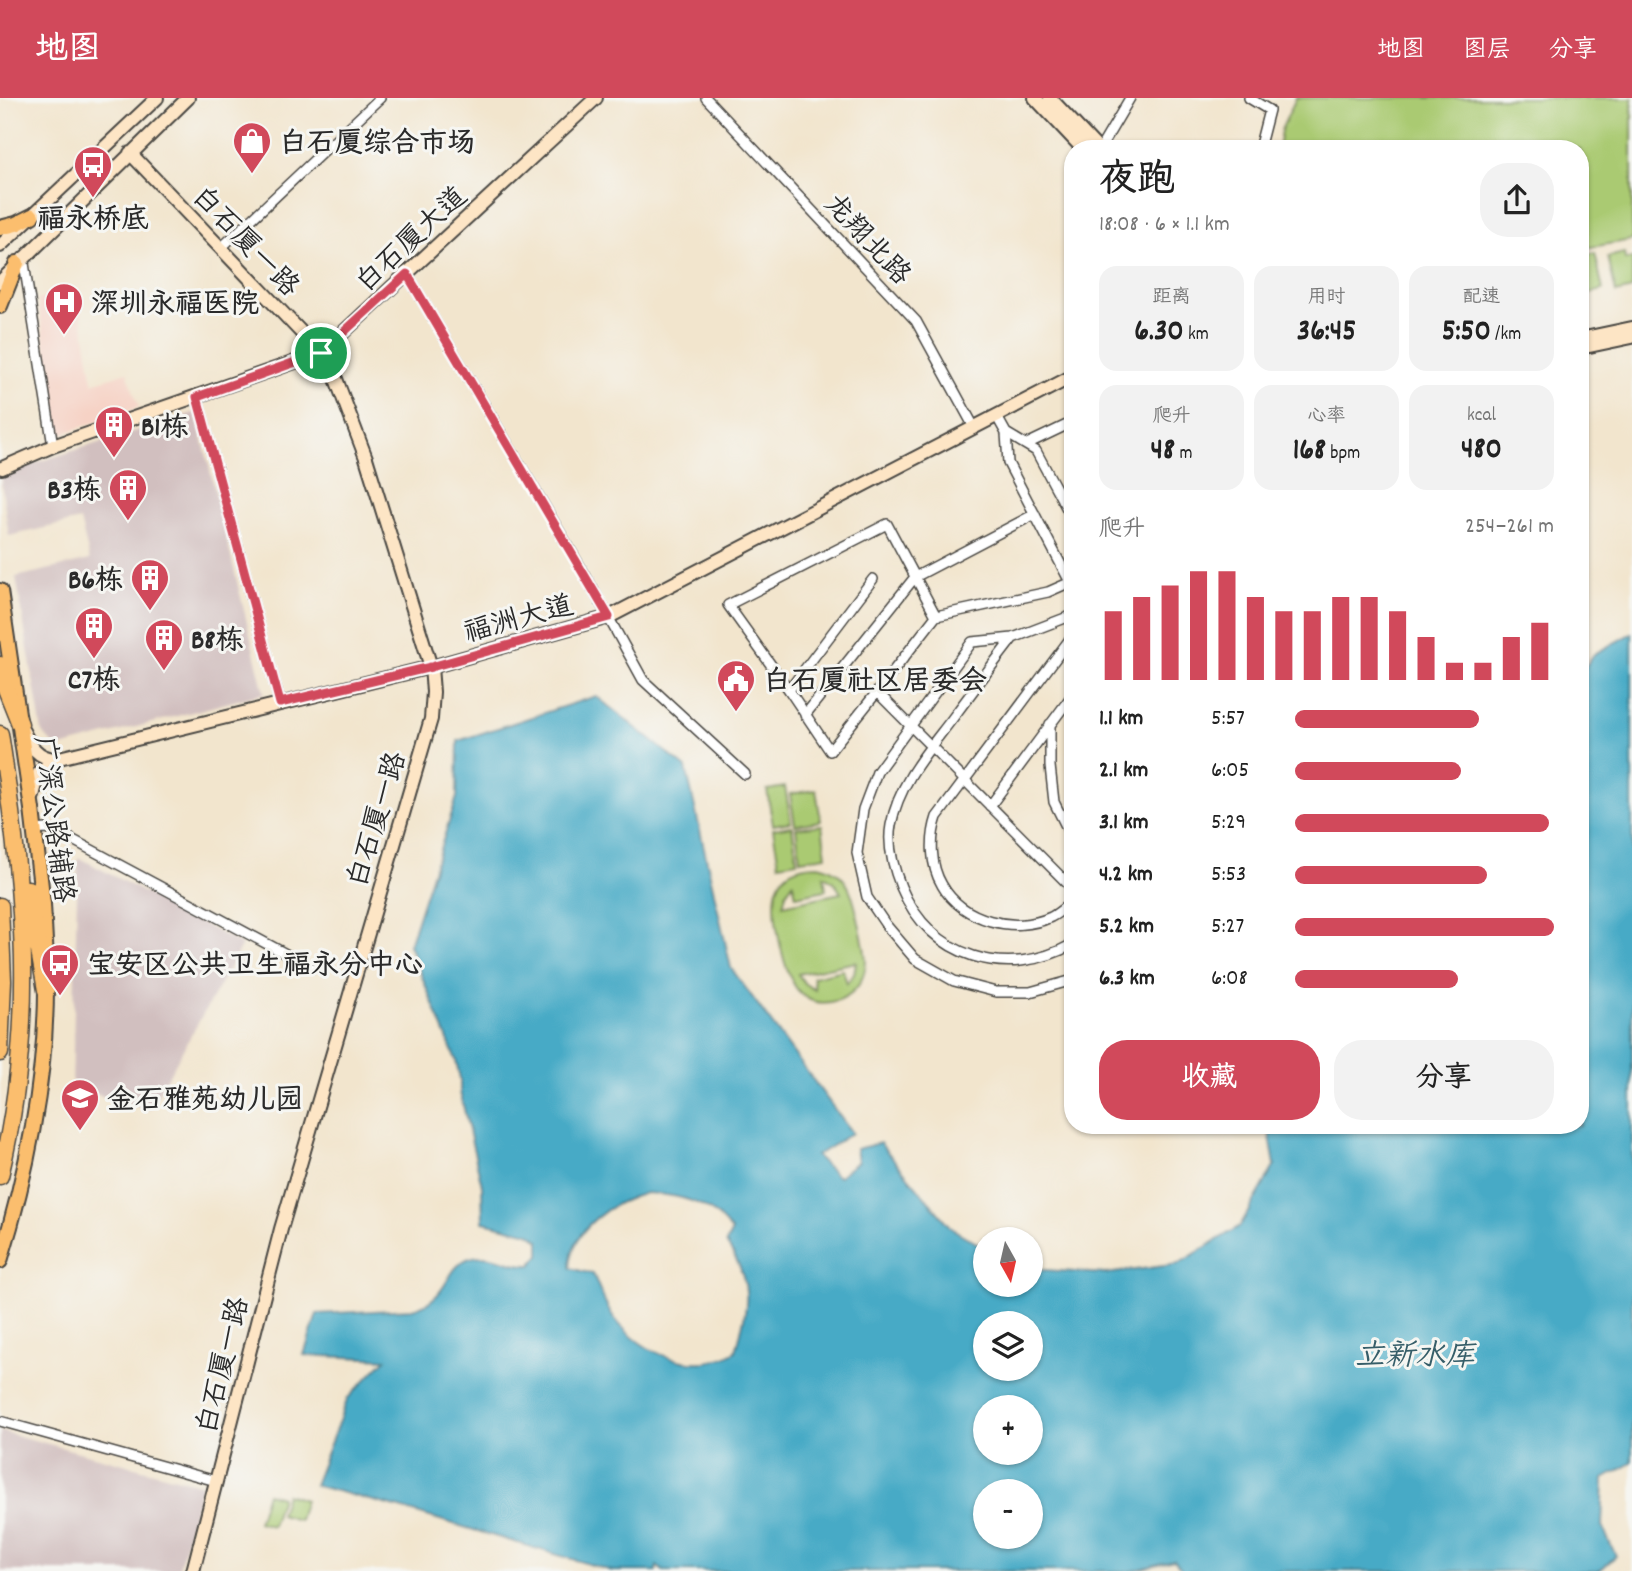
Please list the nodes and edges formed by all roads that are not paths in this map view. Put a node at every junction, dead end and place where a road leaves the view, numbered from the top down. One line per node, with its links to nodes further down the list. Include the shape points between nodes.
1 (157, 98): 15 (street)
2 (188, 98): 14 (street)
3 (380, 98): 18 (street)
4 (596, 98): 20 (street, 白石厦大道)
5 (706, 98): 32 (street, 龙翔北路, via 916,321)
6 (1035, 98): 10 (street)
7 (1049, 98): 11 (street)
8 (1130, 98): 12 (street)
9 (1249, 98): 13 (street, via 1269,110)
10 (1075, 140)
11 (1090, 140)
12 (1104, 140)
13 (1261, 140)
14 (130, 152): 18 (street, 白石厦一路); 19 (street)
15 (32, 216): 16 (main road); 17 (street)
16 (0, 228)
17 (0, 246)
18 (221, 248): 27 (street, 白石厦一路)
19 (20, 260): 21 (street); 22 (main road); 35 (street)
20 (407, 274): 27 (street, 白石厦大道); 46 (street)
21 (0, 282)
22 (0, 306)
23 (1632, 328): 24 (street)
24 (1589, 337)
25 (1632, 337): 26 (street)
26 (1589, 346)
27 (321, 353): 29 (street, 白石厦大道); 51 (street, 白石厦一路, via 333,371 366,458)
28 (1064, 381): 30 (street, 福洲大道)
29 (197, 397): 35 (street, 白石厦大道); 54 (street)
30 (996, 415): 32 (street, 福洲大道); 33 (street)
31 (1064, 426): 34 (street)
32 (974, 427): 46 (street, 福洲大道)
33 (1006, 433): 34 (street); 39 (street, via 1008,463)
34 (1027, 444): 37 (street, via 1036,451)
35 (53, 446): 36 (street, 白石厦大道)
36 (2, 468)
37 (1062, 500): 38 (street)
38 (1064, 504)
39 (1035, 514): 40 (street); 41 (street)
40 (1064, 567)
41 (915, 577): 45 (street); 52 (street, via 887,524 727,605); 56 (street)
42 (873, 579): 52 (street)
43 (1064, 585): 45 (street)
44 (0, 590): 58 (main road, 广深公路辅路)
45 (936, 616): 53 (street)
46 (609, 617): 51 (street, 福洲大道); 63 (street, via 643,680)
47 (1064, 618): 48 (street)
48 (1013, 638): 59 (street, via 972,642); 61 (street)
49 (1064, 647): 64 (street)
50 (0, 665): 58 (highway)
51 (431, 667): 54 (street, 福洲大道); 81 (street, 白石厦一路, via 431,719 281,1229)
52 (789, 690): 56 (street)
53 (877, 692): 56 (street, via 830,751); 59 (street)
54 (280, 703): 62 (street, 福洲大道)
55 (1064, 705): 57 (street)
56 (806, 715)
57 (1050, 722): 65 (street); 68 (street, via 1054,802)
58 (20, 724): 62 (street, via 37,752); 66 (main road, 广深公路辅路)
59 (910, 725): 61 (street); 75 (street, via 877,772 863,809 857,853 867,897 915,959 954,981 996,992 1030,992)
60 (0, 734): 67 (highway)
61 (931, 747): 64 (street); 73 (street, via 902,787 891,826 892,864 909,907 935,936 965,955 1010,963)
62 (55, 759): 66 (street, via 36,780)
63 (745, 774)
64 (964, 779): 65 (street); 72 (street, via 937,817 932,834 942,885 960,905 984,920 1018,925 1051,917)
65 (990, 806): 70 (street)
66 (32, 809): 69 (main road, 广深公路辅路)
67 (13, 817): 76 (highway); 78 (highway, via 23,934 23,1027 13,1116)
68 (1064, 822)
69 (35, 830): 74 (street, via 60,832); 76 (main road, 广深公路辅路)
70 (1064, 879)
71 (0, 906): 77 (highway)
72 (1064, 908)
73 (1064, 949)
74 (312, 968)
75 (1064, 983)
76 (46, 990): 79 (main road, 广深公路辅路, via 38,1099)
77 (0, 1053)
78 (0, 1176)
79 (0, 1261)
80 (0, 1421): 81 (street)
81 (216, 1481): 82 (street, 白石厦一路)
82 (193, 1571)

